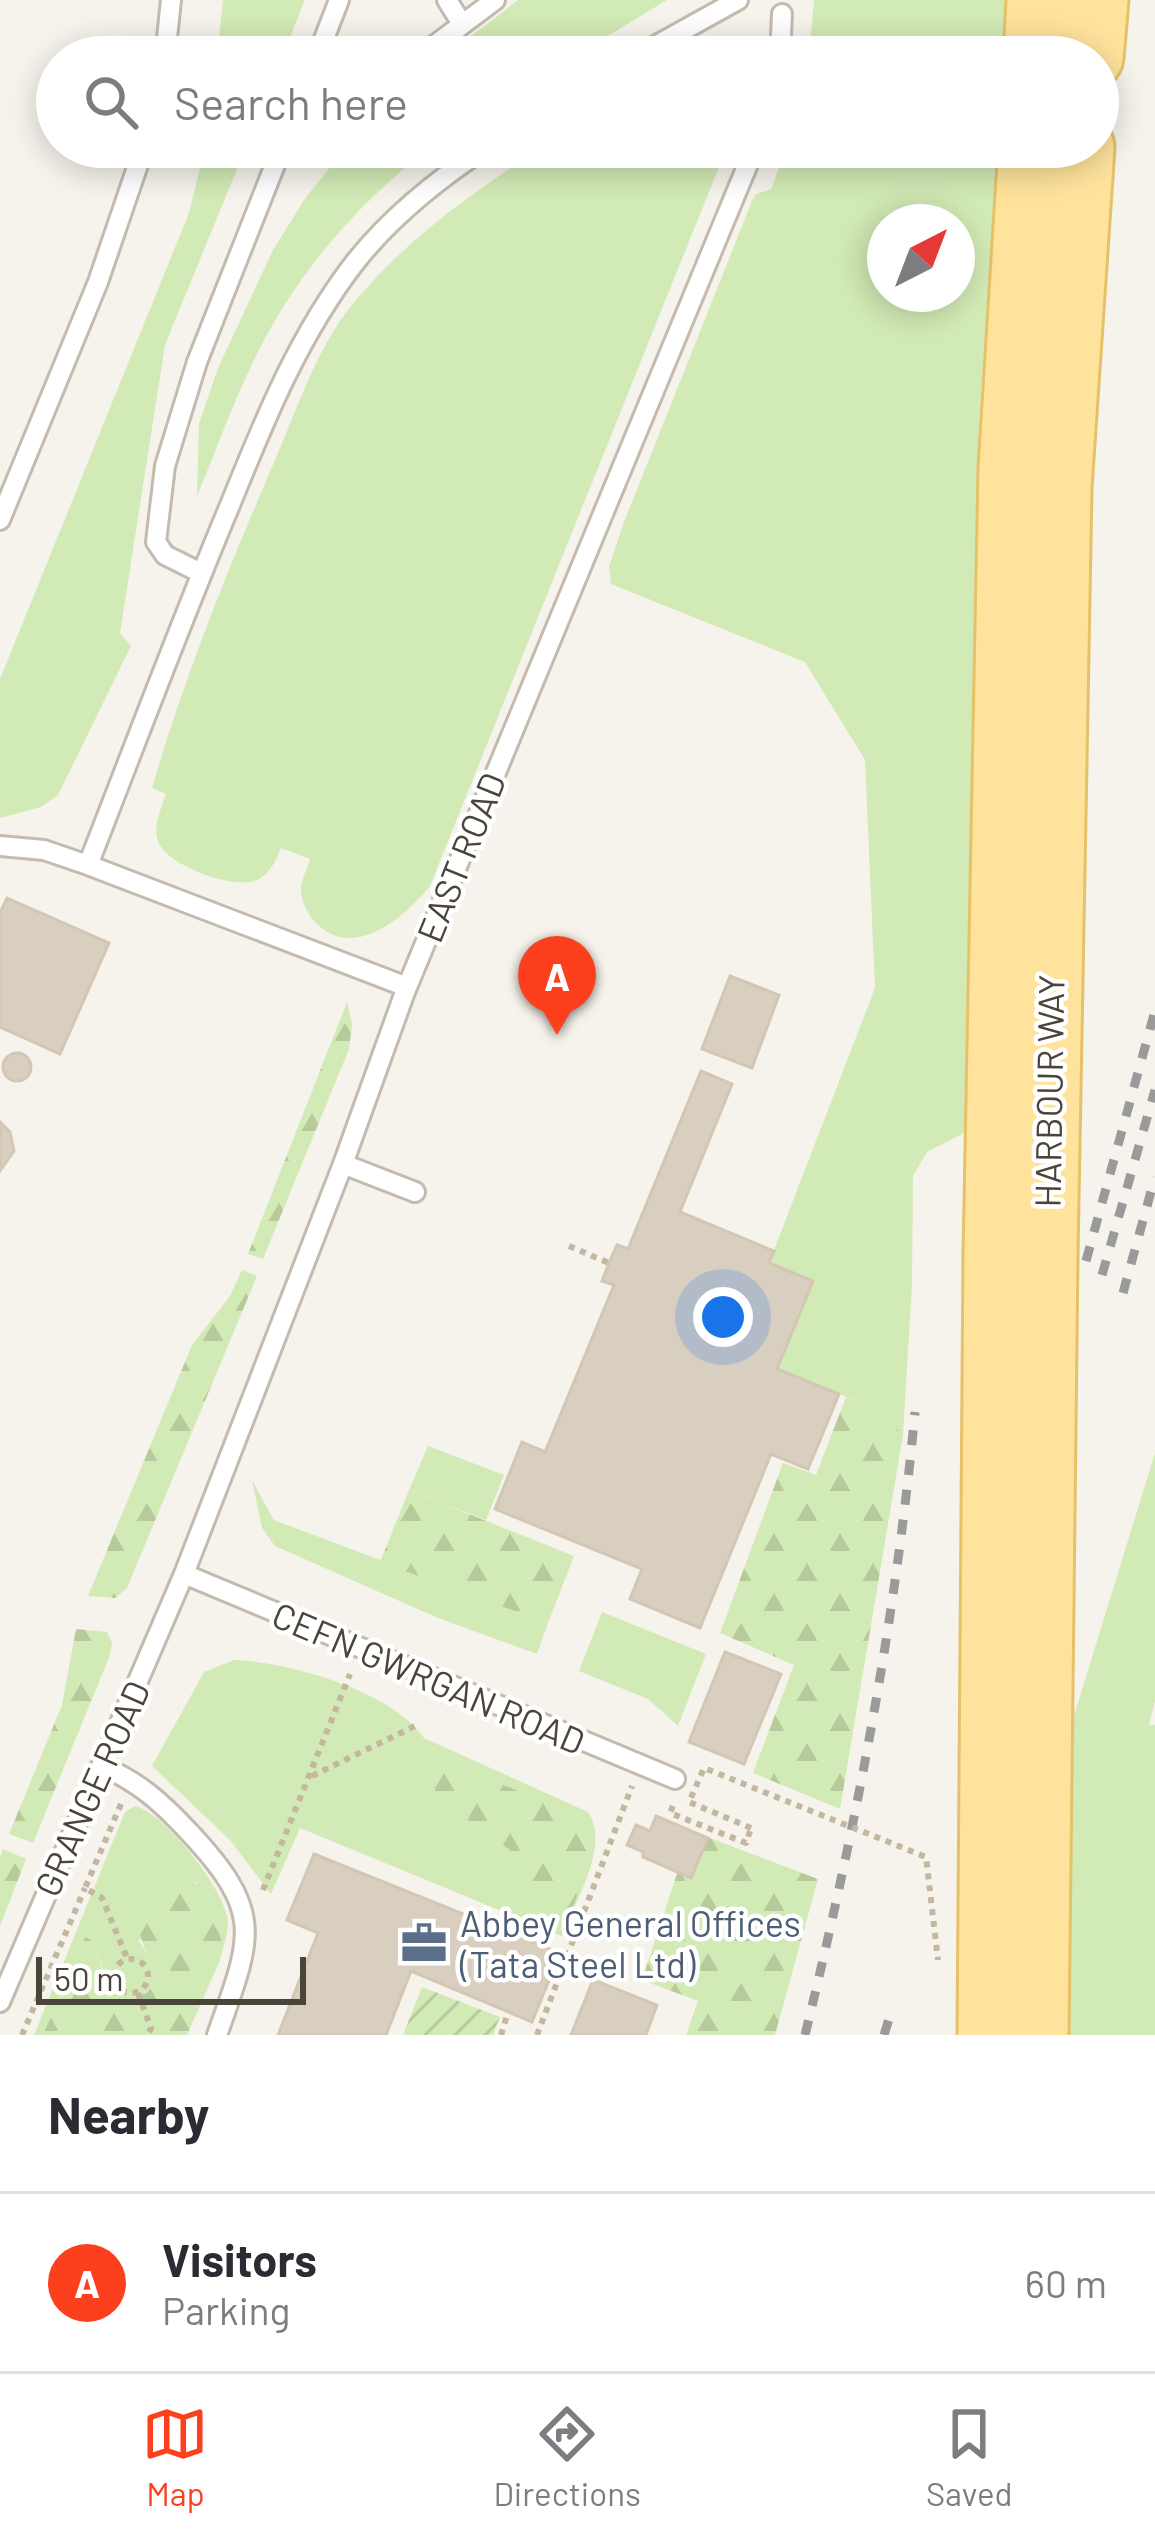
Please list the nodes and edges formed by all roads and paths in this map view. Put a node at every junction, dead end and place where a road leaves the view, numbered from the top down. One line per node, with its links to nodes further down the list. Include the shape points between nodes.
1 (171, 0): 10 (lane)
2 (339, 0): 11 (lane)
3 (447, 0): 9 (lane)
4 (495, 0): 9 (lane)
5 (1039, 0): 15 (main road)
6 (1096, 0): 16 (main road)
7 (737, 1): 13 (lane)
8 (782, 14): 14 (lane)
9 (462, 24): 12 (lane)
10 (167, 36)
11 (325, 36)
12 (446, 36)
13 (673, 36)
14 (781, 36)
15 (1037, 36)
16 (1092, 36)
17 (138, 168): 23 (lane)
18 (274, 168): 24 (lane, via 197,362 159,499 160,549)
19 (460, 168): 24 (lane, via 395,218 336,289 269,410)
20 (746, 168): 27 (lane, EAST ROAD)
21 (1029, 168): 31 (main road, HARBOUR WAY, via 1012,468)
22 (1081, 168): 31 (main road, HARBOUR WAY)
23 (0, 520)
24 (201, 573): 26 (lane)
25 (0, 846): 26 (lane)
26 (88, 865): 27 (lane)
27 (407, 987): 28 (lane, EAST ROAD)
28 (343, 1164): 29 (lane); 33 (lane, EAST ROAD)
29 (415, 1192)
30 (569, 1246): 32 (path)
31 (1021, 1255): 53 (main road, HARBOUR WAY, bridge); 54 (main road, HARBOUR WAY, bridge)
32 (609, 1263)
33 (184, 1574): 34 (lane, CEFN GWRGAN ROAD); 37 (lane, GRANGE ROAD)
34 (360, 1649): 36 (lane, CEFN GWRGAN ROAD); 38 (path)
35 (416, 1726): 38 (path)
36 (640, 1765): 40 (lane, CEFN GWRGAN ROAD); 52 (path)
37 (100, 1766): 39 (lane); 46 (lane, GRANGE ROAD)
38 (308, 1777): 42 (path, via 263,1892)
39 (132, 1779): 41 (path); 42 (lane, via 221,1866)
40 (675, 1779): 44 (path, bridge, via 682,1781 670,1813 746,1843 751,1828 689,1802 704,1768 926,1857)
41 (85, 1888): 43 (path, via 102,1898); 48 (path)
42 (244, 1909): 50 (lane, via 238,1977)
43 (127, 1958): 45 (path, via 147,1967 147,1984); 45 (path, via 114,1981)
44 (939, 1968)
45 (137, 1992): 49 (path)
46 (0, 2002)
47 (508, 2012): 51 (path)
48 (22, 2035)
49 (148, 2035)
50 (217, 2035)
51 (501, 2035)
52 (537, 2035)
53 (990, 2035)
54 (1036, 2035)

